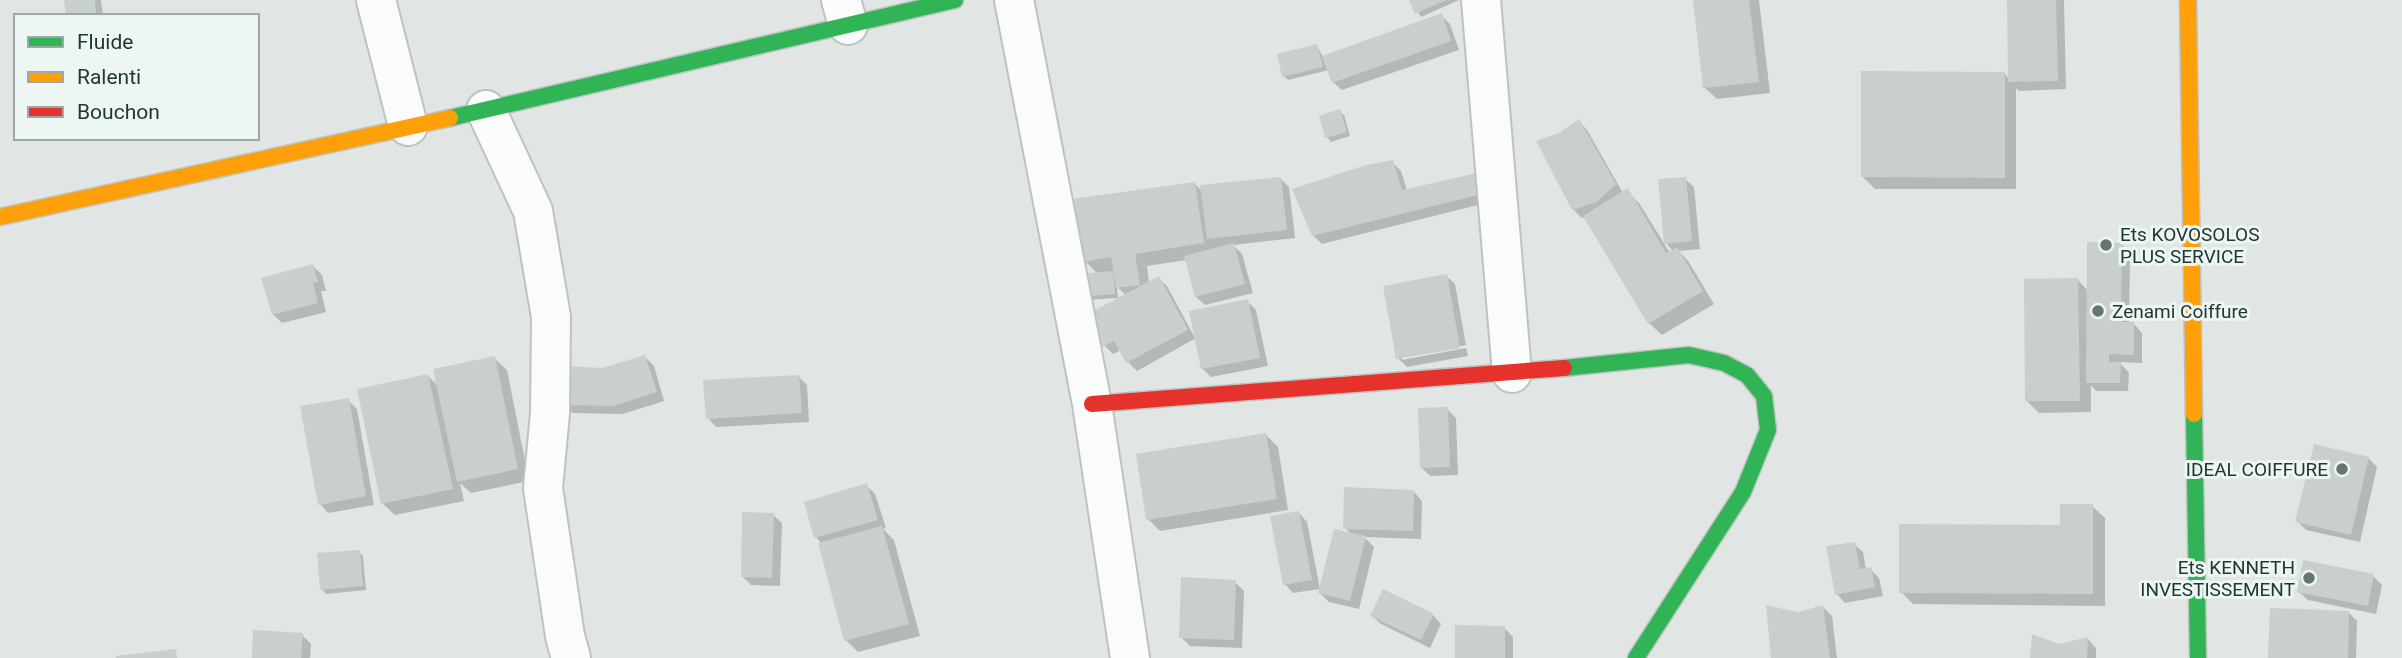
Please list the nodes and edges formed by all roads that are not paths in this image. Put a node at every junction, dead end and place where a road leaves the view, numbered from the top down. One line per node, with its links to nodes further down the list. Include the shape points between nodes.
1 (376, 0): 8 (street)
2 (955, 0): 6 (main road)
3 (1014, 0): 11 (street)
4 (1481, 0): 10 (street)
5 (2188, 0): 15 (main road)
6 (844, 13): 7 (main road)
7 (486, 110): 8 (main road); 12 (street, via 533,211 551,317 543,488)
8 (408, 126): 9 (main road)
9 (0, 216)
10 (1512, 373): 11 (main road); 14 (main road, via 1689,355 1724,363 1747,375 1764,396 1768,430 1743,492)
11 (1092, 404): 13 (street)
12 (571, 658)
13 (1130, 658)
14 (1636, 658)
15 (2198, 658)

